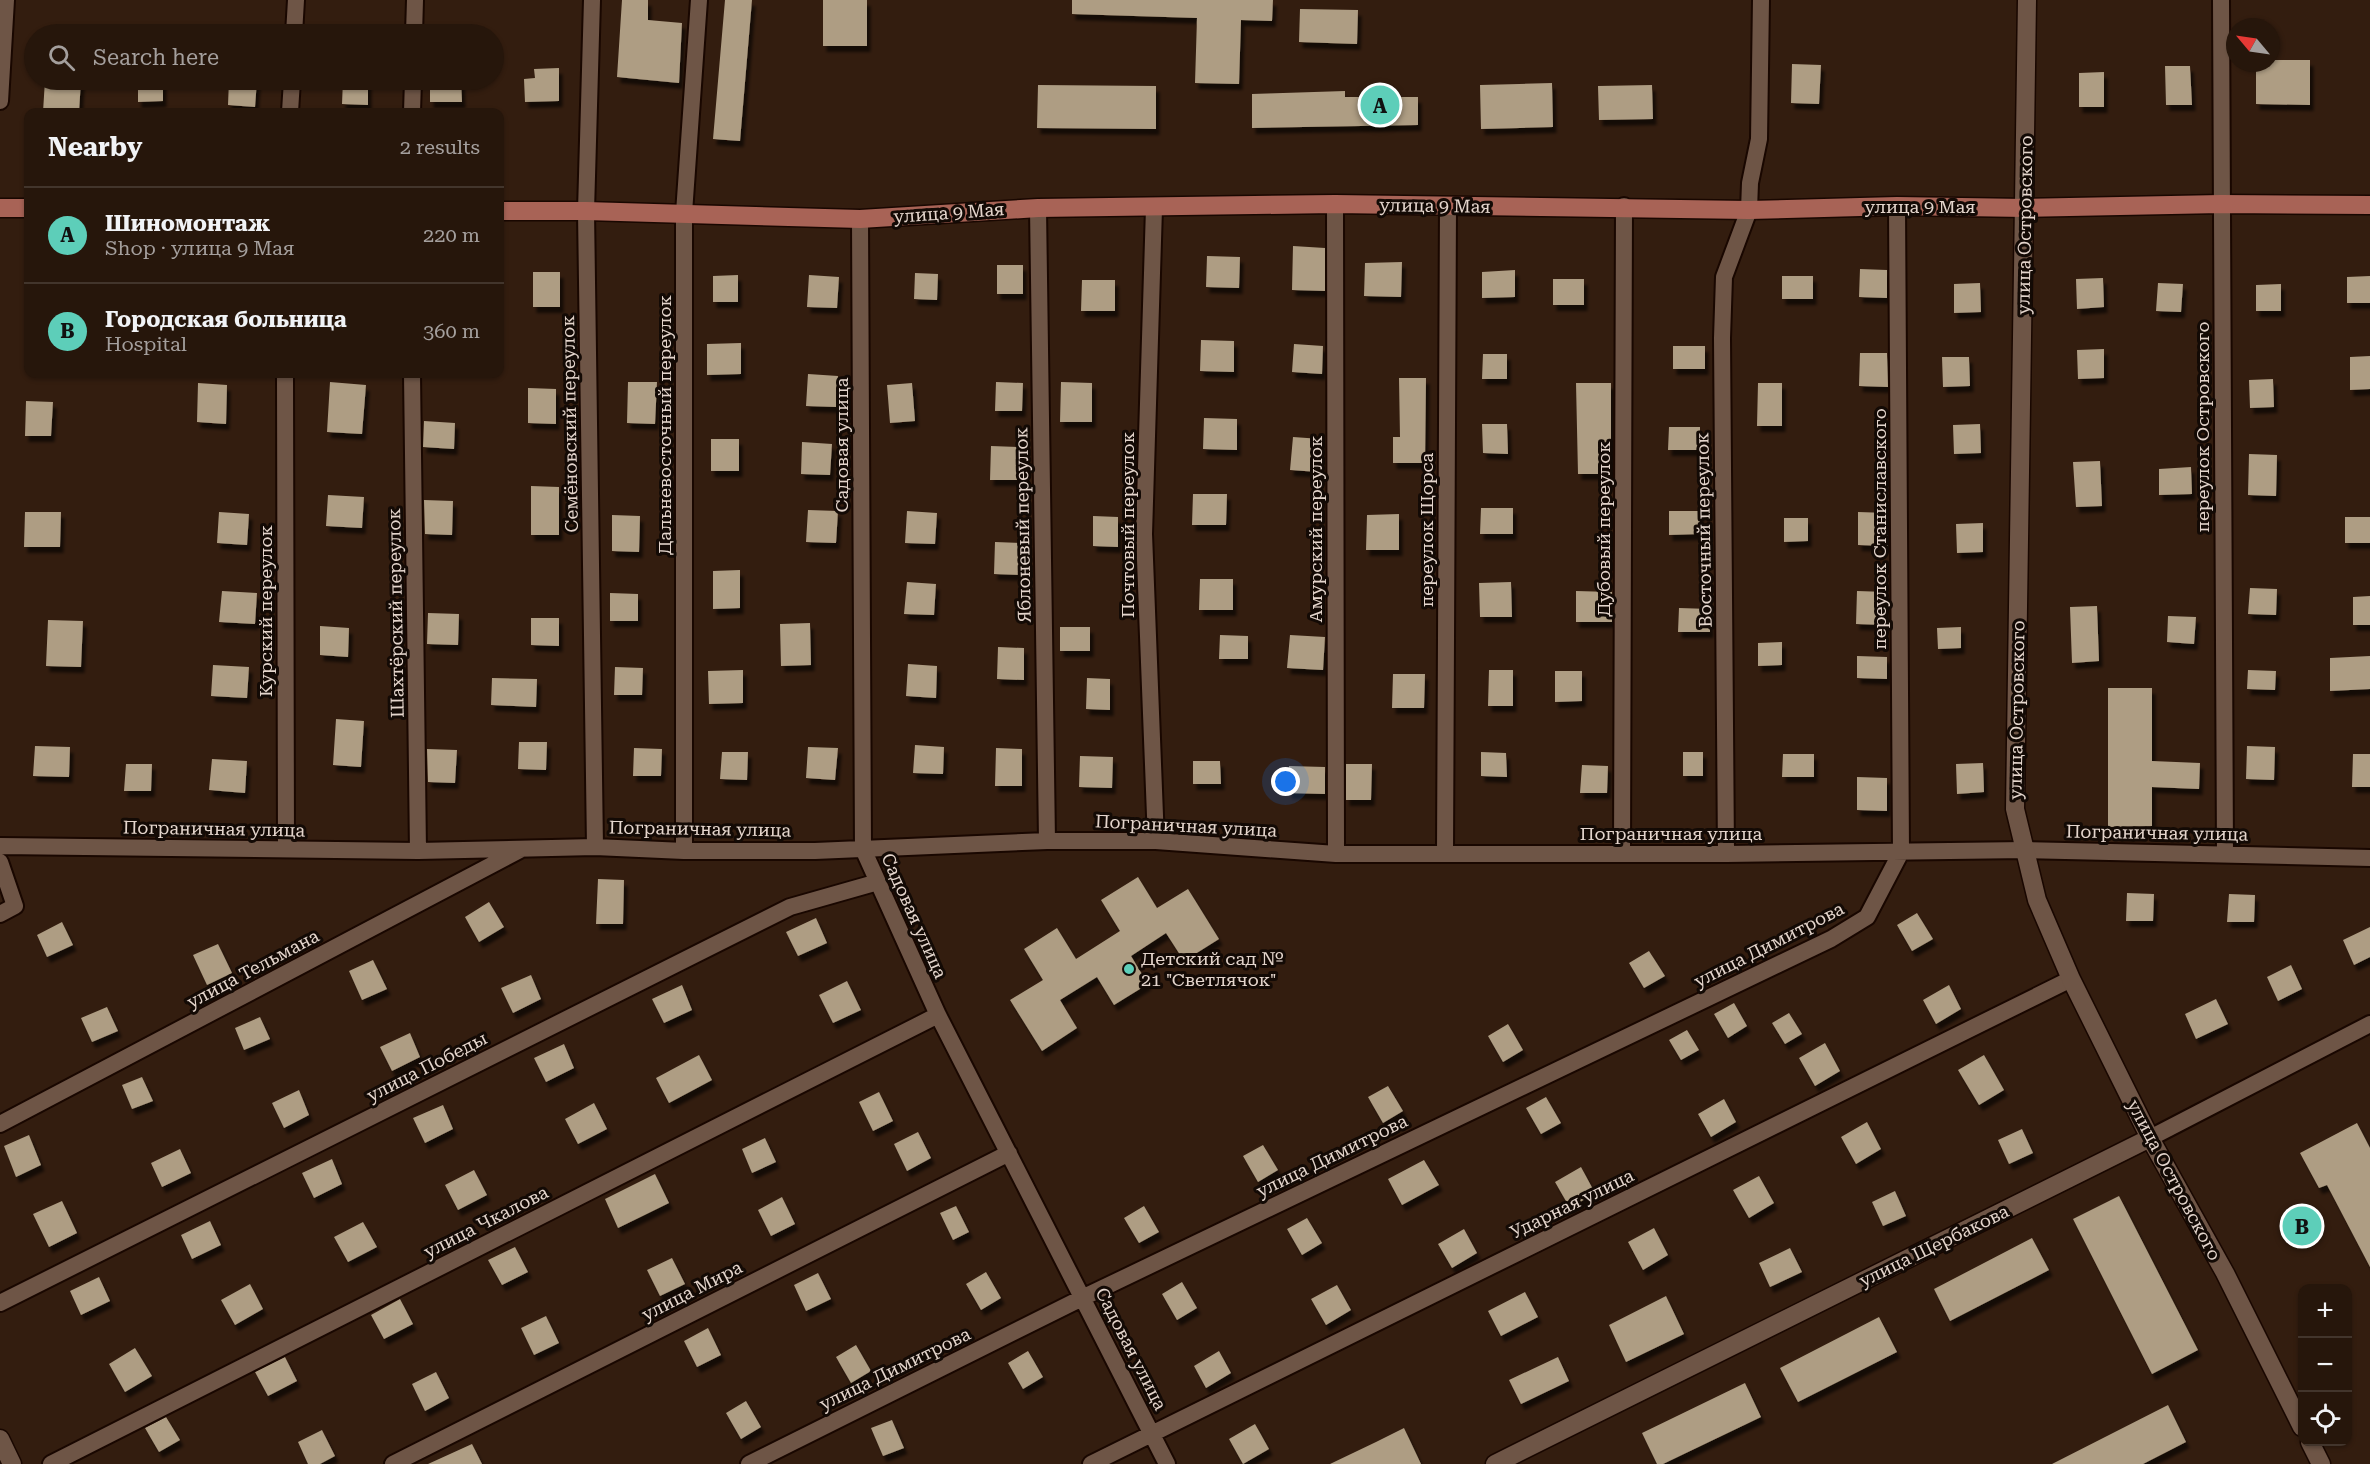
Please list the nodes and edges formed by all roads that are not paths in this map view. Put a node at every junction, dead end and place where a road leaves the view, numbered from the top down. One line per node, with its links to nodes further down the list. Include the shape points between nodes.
1 (6, 0): 13 (street)
2 (296, 0): 9 (street)
3 (415, 0): 10 (street)
4 (592, 0): 29 (street, Семёновский переулок)
5 (699, 0): 30 (street, Дальневосточный переулок)
6 (1761, 0): 27 (street, Восточный переулок, via 1759,139)
7 (2027, 0): 26 (main road, улица Островского)
8 (2221, 0): 17 (street, переулок Островского)
9 (295, 24)
10 (414, 24)
11 (291, 90): 14 (street)
12 (413, 90): 15 (street)
13 (0, 101)
14 (290, 108)
15 (412, 108)
16 (1335, 204): 21 (main road, улица 9 Мая); 25 (main road, улица 9 Мая); 46 (street, Амурский переулок)
17 (2221, 204): 18 (main road, улица 9 Мая); 26 (main road, улица 9 Мая); 49 (street, переулок Островского)
18 (2370, 205)
19 (1624, 206): 21 (main road, улица 9 Мая); 27 (main road, улица 9 Мая); 45 (street, Дубовый переулок)
20 (1898, 206): 26 (main road, улица 9 Мая); 27 (main road, улица 9 Мая); 44 (street, переулок Станиславского)
21 (1448, 207): 47 (street, переулок Щорса)
22 (0, 208): 23 (main road)
23 (24, 208)
24 (1038, 208): 25 (main road, улица 9 Мая); 31 (main road, улица 9 Мая); 34 (street, Яблоневый переулок)
25 (1154, 208): 35 (street, Почтовый переулок, via 1144,534)
26 (2025, 208): 41 (main road, улица Островского, via 2015,809)
27 (1749, 210): 48 (street, Восточный переулок, via 1724,277)
28 (504, 211): 29 (main road, улица 9 Мая)
29 (586, 211): 30 (main road, улица 9 Мая); 37 (street, Семёновский переулок)
30 (684, 213): 31 (main road, улица 9 Мая); 43 (street, Дальневосточный переулок)
31 (860, 219): 40 (street, Садовая улица)
32 (285, 378): 39 (street, Курский переулок)
33 (412, 378): 42 (street, Шахтёрский переулок)
34 (1047, 841): 35 (street, Пограничная улица); 40 (street, Пограничная улица)
35 (1156, 841): 46 (street, Пограничная улица)
36 (0, 846): 39 (street, Пограничная улица)
37 (595, 847): 38 (street, Пограничная улица); 43 (street, Пограничная улица)
38 (524, 848): 42 (street, Пограничная улица); 57 (street, улица Тельмана)
39 (286, 849): 42 (street, Пограничная улица)
40 (863, 849): 43 (street, Пограничная улица); 52 (street, Садовая улица)
41 (2026, 850): 44 (street, Пограничная улица); 49 (street, Пограничная улица); 54 (main road, улица Островского, via 2037,900)
42 (418, 851)
43 (684, 851)
44 (1901, 852): 48 (street, Пограничная улица); 60 (street, улица Димитрова, via 1867,917 1831,939)
45 (1622, 853): 47 (street, Пограничная улица); 48 (street, Пограничная улица)
46 (1336, 854): 47 (street, Пограничная улица)
47 (1445, 854)
48 (1726, 854)
49 (2225, 854): 50 (street, Пограничная улица)
50 (2370, 858)
51 (0, 862): 53 (street, via 15,906)
52 (878, 882): 55 (street, Садовая улица); 61 (street, улица Победы, via 790,907)
53 (0, 914)
54 (2071, 979): 58 (main road, улица Островского); 63 (street, Ударная улица)
55 (938, 1015): 59 (street, Садовая улица); 67 (street, улица Чкалова)
56 (2370, 1024): 58 (street, улица Щербакова)
57 (0, 1124)
58 (2150, 1138): 62 (main road, улица Островского, via 2225,1273); 72 (main road, улица Щербакова)
59 (1009, 1153): 60 (street, Садовая улица); 68 (street, улица Мира)
60 (1082, 1298): 63 (street, Садовая улица); 69 (street, улица Димитрова)
61 (0, 1303)
62 (2298, 1419)
63 (1153, 1434): 70 (street, Ударная улица); 71 (street, Садовая улица)
64 (0, 1439): 66 (main road)
65 (2312, 1446): 73 (main road)
66 (12, 1464)
67 (51, 1464)
68 (393, 1464)
69 (749, 1464)
70 (1091, 1464)
71 (1167, 1464)
72 (1496, 1464)
73 (2321, 1464)

